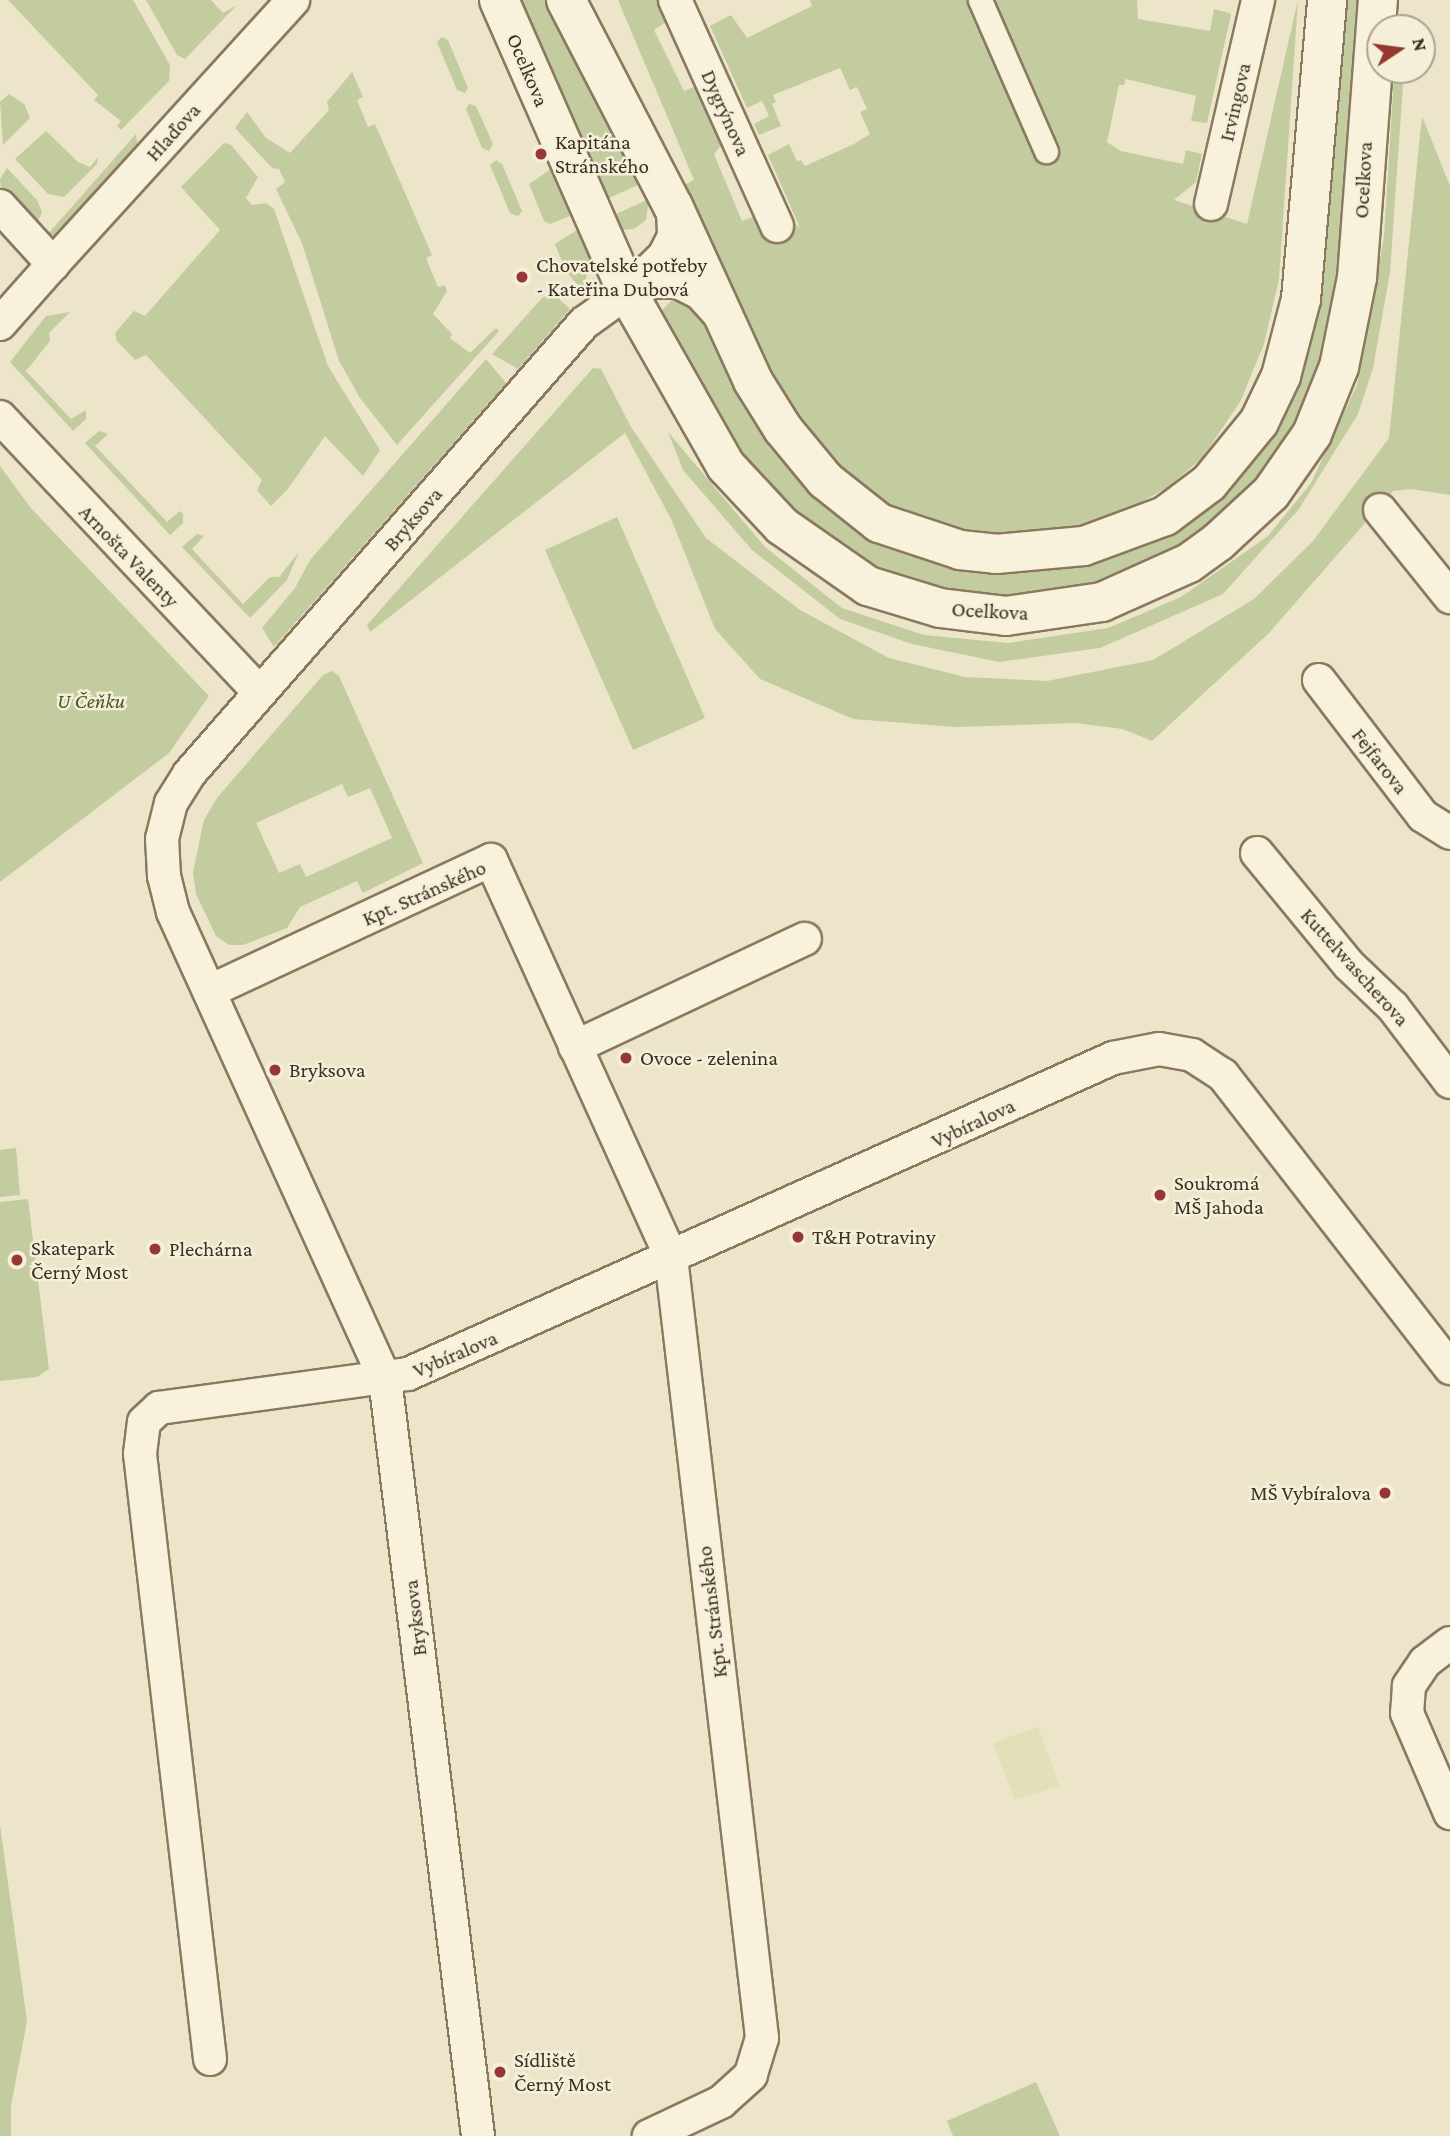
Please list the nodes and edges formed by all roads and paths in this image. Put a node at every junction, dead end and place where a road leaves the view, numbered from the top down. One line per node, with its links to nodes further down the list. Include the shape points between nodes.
1 (293, 0): 14 (street, Hlaďova)
2 (499, 0): 15 (street, Ocelkova)
3 (566, 0): 12 (street)
4 (675, 0): 13 (street, Dygrýnova)
5 (981, 0): 9 (street)
6 (1258, 0): 10 (street, Irvingova)
7 (1327, 0): 17 (street, via 1301,299 1281,376 1259,422 1228,464 1165,516 1084,545 1022,554 960,550 879,523 825,480 783,429)
8 (1378, 0): 15 (street, Ocelkova, via 1357,278 1327,401 1293,464 1246,519 1189,562 1132,592 1040,614 973,614 908,600 840,570 782,526 726,466)
9 (1046, 150)
10 (1211, 204)
11 (0, 206): 14 (street)
12 (673, 206): 15 (street, Bryksova, via 676,226 670,246); 17 (street)
13 (777, 226)
14 (53, 264): 16 (street)
15 (627, 292): 17 (street, via 653,282 690,286 710,302); 22 (street, Bryksova, via 584,323)
16 (0, 324)
17 (730, 332)
18 (0, 417): 22 (street, Arnošta Valenty)
19 (1380, 510): 20 (street)
20 (1450, 597)
21 (1319, 680): 23 (street, Fejfarova, via 1423,816)
22 (260, 693): 26 (street, Bryksova, via 189,774 171,803 162,839 164,876 173,912)
23 (1450, 833)
24 (1257, 853): 28 (street, Kuttelwascherova, via 1349,965 1393,1007)
25 (805, 939): 27 (street)
26 (210, 991): 27 (street, Kpt. Stránského, via 491,860); 31 (street, Bryksova)
27 (575, 1047): 29 (street, Kpt. Stránského)
28 (1450, 1082)
29 (671, 1257): 30 (street, Vybíralova, via 1113,1058 1158,1049 1192,1055 1223,1075); 31 (street, Vybíralova, via 438,1363); 36 (street, Kpt. Stránského, via 762,2038 751,2075 722,2102)
30 (1450, 1367)
31 (385, 1378): 34 (street, Vybíralova, via 176,1404 159,1408 140,1433); 35 (street, Bryksova)
32 (1450, 1643): 33 (street, via 1425,1662 1409,1686 1407,1713)
33 (1450, 1813)
34 (210, 2059)
35 (478, 2136)
36 (649, 2136)

